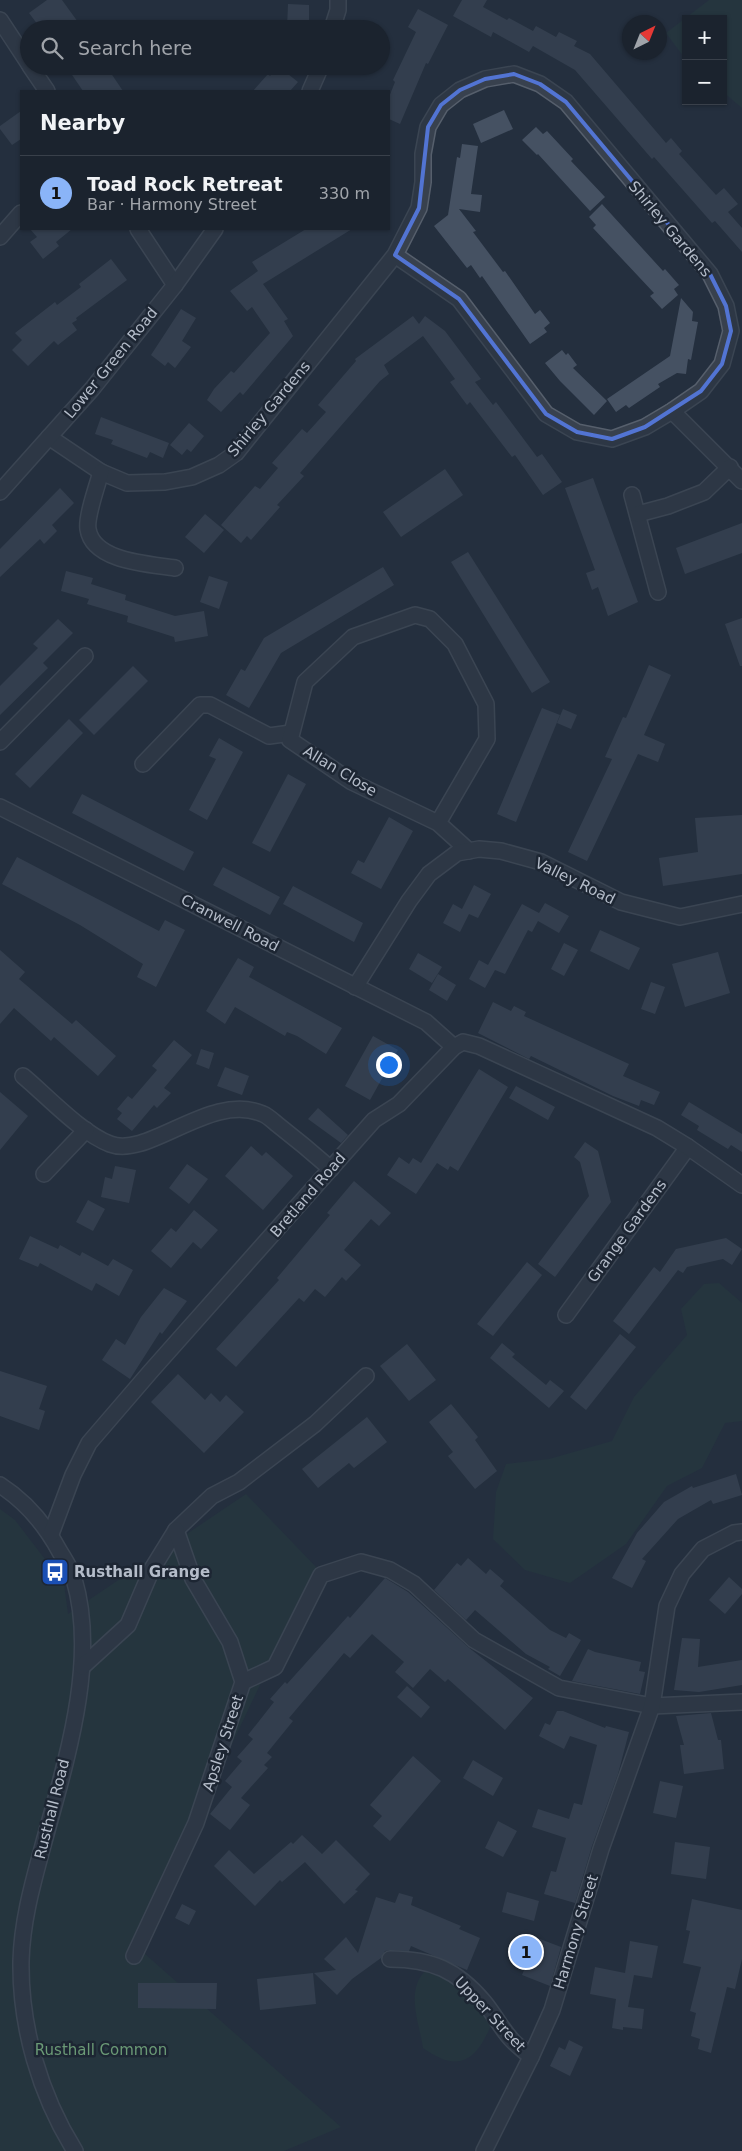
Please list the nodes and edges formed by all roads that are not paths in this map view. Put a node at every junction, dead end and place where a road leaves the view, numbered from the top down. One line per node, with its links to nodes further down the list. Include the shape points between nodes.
1 (338, 0): 3 (street)
2 (0, 20): 4 (street)
3 (335, 20)
4 (20, 50)
5 (37, 75): 7 (street)
6 (317, 75): 8 (street)
7 (46, 90)
8 (310, 90)
9 (20, 214): 12 (street)
10 (139, 230): 14 (street)
11 (214, 230): 14 (street, Lower Green Road)
12 (0, 237)
13 (395, 255): 15 (street, Shirley Gardens, via 460,299 546,414 577,432 612,440 645,427); 15 (street, Shirley Gardens, via 419,208 428,126 441,105 460,90 485,79 514,74 540,84 566,102 710,274 726,306 731,332 722,364 701,391); 18 (street, Shirley Gardens, via 236,453 192,477 165,482 127,484)
14 (175, 285): 16 (street, Lower Green Road)
15 (672, 411): 17 (street)
16 (49, 437): 18 (street, Shirley Gardens); 20 (street, Lower Green Road)
17 (730, 467): 19 (street); 22 (street, via 704,492)
18 (101, 472): 23 (street, via 88,530 96,545 109,556)
19 (742, 481)
20 (0, 492)
21 (632, 495): 22 (street)
22 (638, 514): 24 (street)
23 (175, 568)
24 (658, 592)
25 (85, 656): 27 (street)
26 (291, 733): 28 (street, via 269,736 210,705 200,705); 30 (street, Allan Close, via 290,740 352,782); 30 (street, Allan Close, via 305,682 353,637 416,615 430,619 455,644 486,704 487,739)
27 (0, 742)
28 (142, 764)
29 (0, 807): 33 (street, Cranwell Road)
30 (438, 823): 31 (street, Allan Close)
31 (469, 850): 32 (street, Valley Road, via 501,851 541,862 621,902 680,917); 33 (street, Valley Road, via 457,853 429,874)
32 (742, 904)
33 (355, 987): 34 (street, Cranwell Road, via 426,1022)
34 (454, 1047): 37 (street, via 463,1042 479,1046 657,1128); 38 (street, Bretland Road, via 399,1104 374,1120)
35 (23, 1076): 36 (street)
36 (86, 1130): 38 (street, via 112,1145 137,1144 209,1115 237,1108 263,1114); 39 (street)
37 (688, 1147): 40 (street); 41 (street, Grange Gardens)
38 (331, 1169): 46 (street, Bretland Road, via 89,1443 73,1474)
39 (44, 1174)
40 (742, 1185)
41 (566, 1315)
42 (366, 1376): 44 (street, via 315,1424 239,1482 212,1496)
43 (0, 1485): 46 (street, Rusthall Road, via 25,1505)
44 (176, 1530): 47 (street, via 152,1569 128,1625); 48 (street, Apsley Street, via 193,1579 230,1642)
45 (742, 1532): 50 (street, Harmony Street, via 703,1549 682,1574 666,1606)
46 (51, 1534): 47 (street, Rusthall Road, via 76,1586 82,1614)
47 (82, 1667): 54 (street, Rusthall Road, via 75,1718 25,1913 21,1960 30,2046 41,2081)
48 (243, 1682): 50 (street, via 275,1667 321,1575 361,1562 390,1570 414,1584 474,1640 559,1688); 51 (street, Apsley Street, via 196,1823)
49 (742, 1702): 50 (street)
50 (652, 1706): 53 (street, Harmony Street, via 601,1849 552,2010)
51 (134, 1956)
52 (390, 1959): 53 (street, Upper Street, via 430,1963 459,1976 511,2039)
53 (531, 2057): 55 (street, Harmony Street)
54 (75, 2151)
55 (484, 2151)

